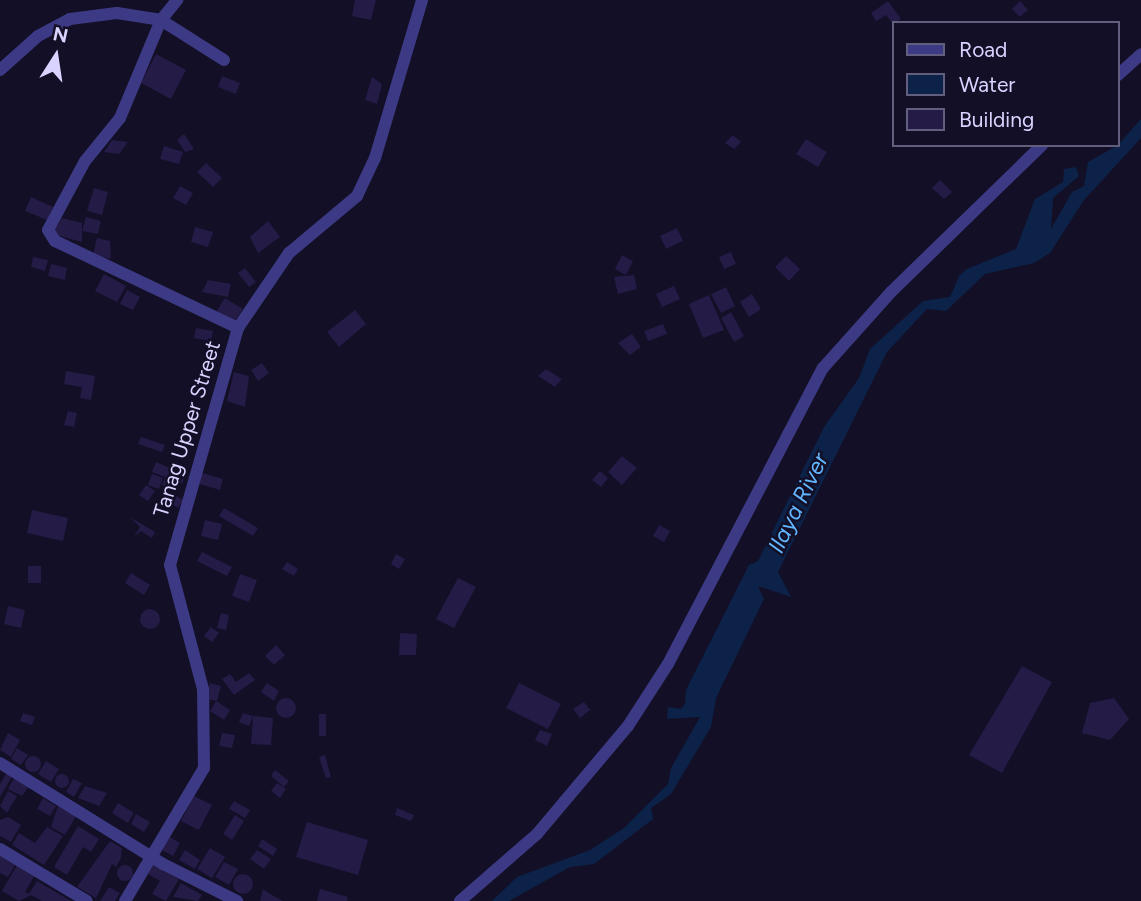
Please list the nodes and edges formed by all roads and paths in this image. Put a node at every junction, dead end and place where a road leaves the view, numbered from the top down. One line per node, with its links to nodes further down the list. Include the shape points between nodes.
1 (177, 0): 3 (street)
2 (422, 0): 9 (street, Tanag Upper Street, via 375,158 357,197 289,253)
3 (161, 20): 5 (street); 6 (street, via 117,13 70,19 38,36); 9 (street, via 121,118 85,161 49,236)
4 (1141, 54): 7 (street)
5 (224, 60)
6 (0, 70)
7 (1120, 73)
8 (1040, 147): 16 (street, via 891,292 823,368 668,664 628,726 537,834)
9 (238, 328): 12 (street, Tanag Upper Street, via 170,565 203,689 204,768)
10 (0, 763): 12 (street)
11 (0, 849): 13 (street)
12 (154, 854): 14 (street, Tanag Upper Street); 15 (street)
13 (87, 901)
14 (125, 901)
15 (237, 901)
16 (460, 901)

